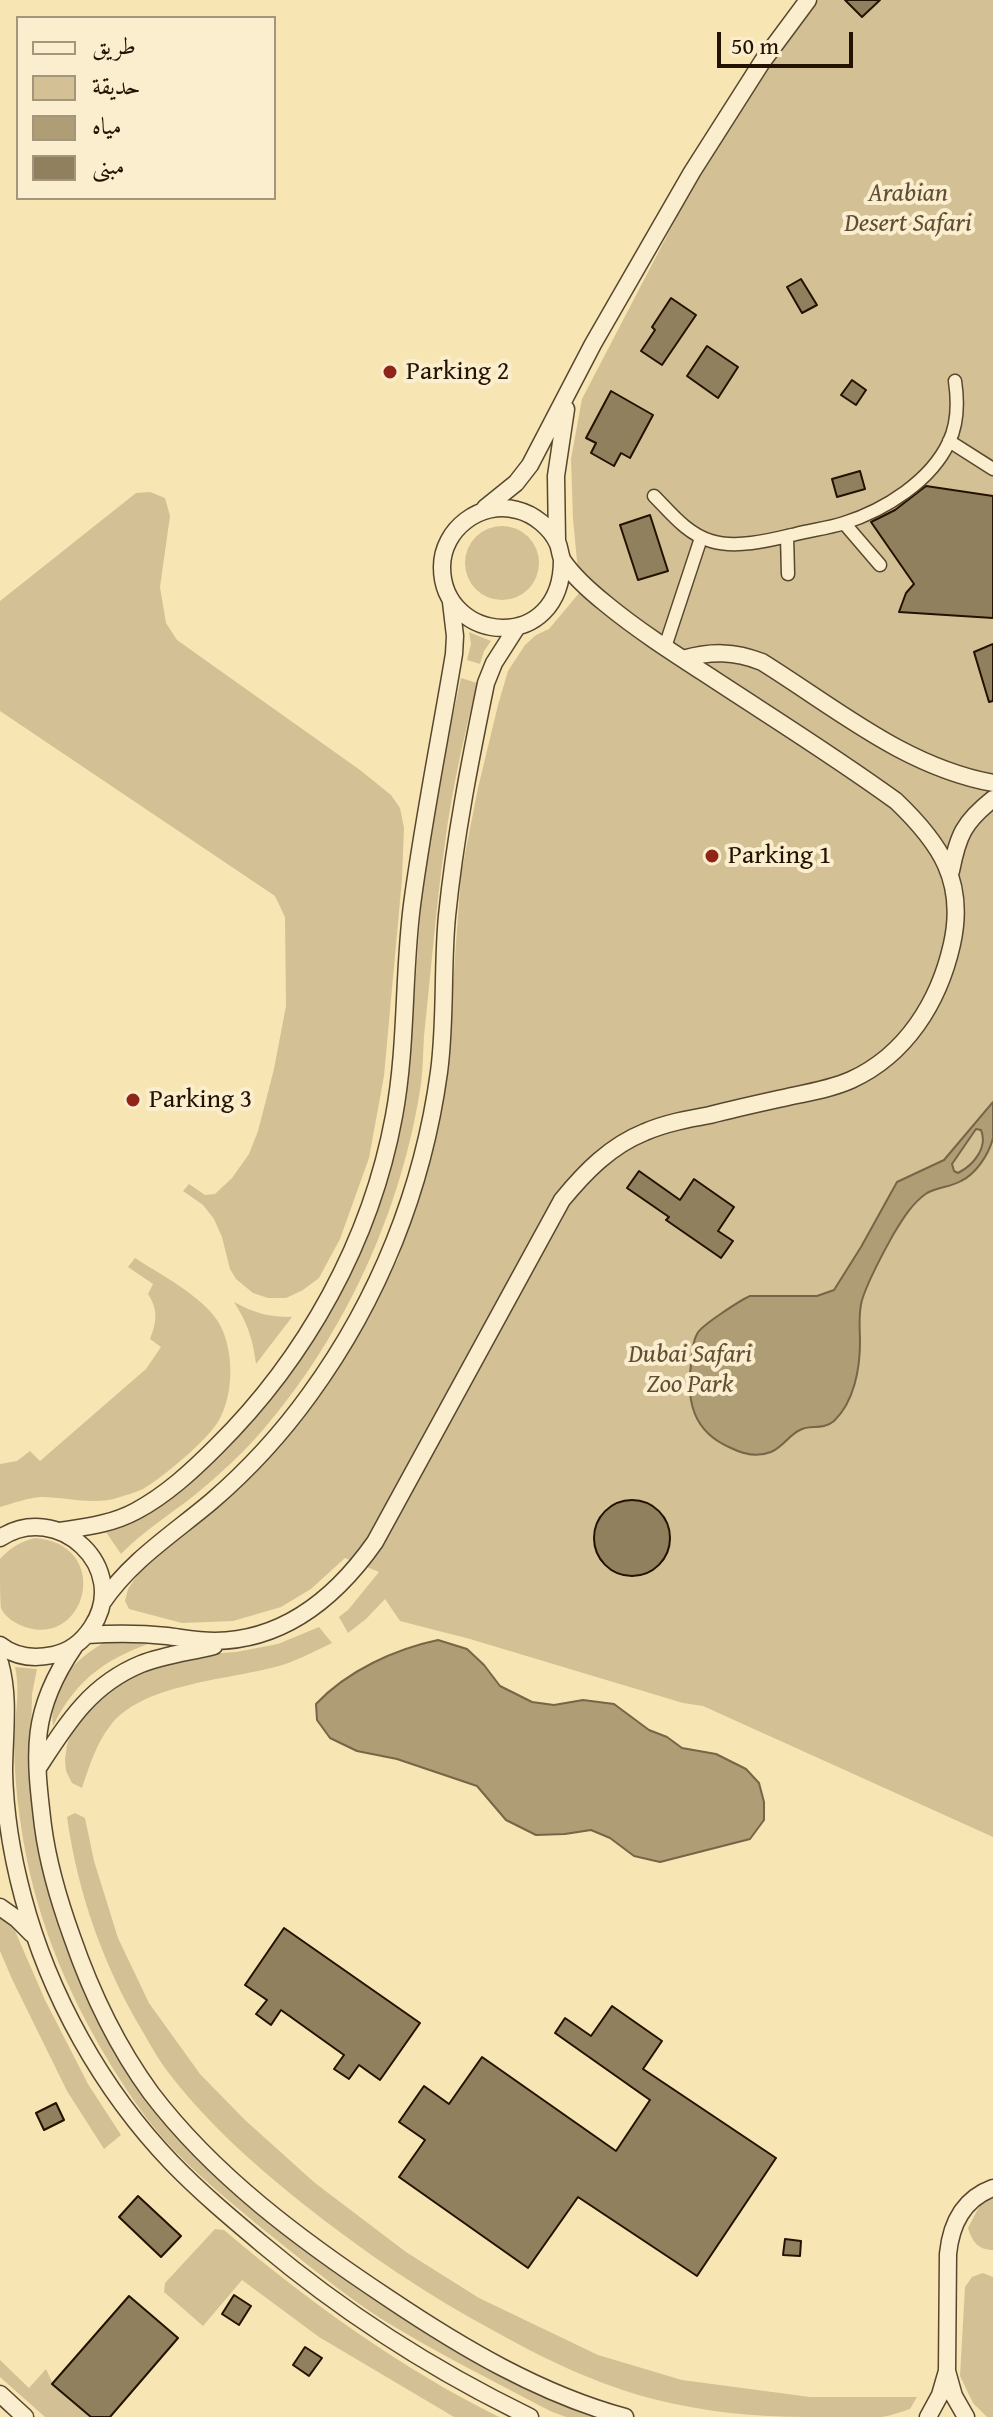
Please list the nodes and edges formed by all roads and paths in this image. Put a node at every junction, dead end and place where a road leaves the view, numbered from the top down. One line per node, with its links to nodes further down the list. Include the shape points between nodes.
1 (808, 0): 3 (street, via 725,116)
2 (955, 381): 4 (street, via 956,415)
3 (568, 394): 7 (street, via 530,465); 11 (street, via 556,476)
4 (949, 441): 5 (street); 8 (street, via 933,467 907,491)
5 (993, 469)
6 (654, 496): 10 (street)
7 (481, 511): 11 (street, via 516,509 533,516); 15 (street, via 459,526 445,549 443,575)
8 (844, 523): 9 (street); 13 (street)
9 (787, 536): 10 (street, via 726,544); 14 (street)
10 (701, 538): 17 (street)
11 (557, 542): 12 (street)
12 (562, 559): 16 (street, via 557,594 534,620); 17 (street, via 606,604)
13 (880, 565)
14 (788, 574)
15 (451, 600): 16 (street, via 480,624); 22 (street, via 454,654 413,901 403,1058 384,1161 360,1232 307,1337 225,1439 168,1491 135,1512)
16 (517, 627): 24 (street, via 486,683 455,840 439,1071 407,1209 381,1275 309,1396 264,1450 213,1500 127,1570)
17 (665, 647): 18 (street)
18 (683, 659): 19 (street, via 723,652 762,662 911,756); 21 (street, via 896,801 918,821)
19 (993, 783)
20 (993, 799): 21 (street, via 973,815 957,841)
21 (951, 871): 26 (street, via 956,900 949,959 924,1017 903,1044 849,1081 645,1132 585,1172 562,1200 359,1565 295,1620)
22 (60, 1531): 23 (street, via 34,1527); 24 (street, via 89,1552 103,1585)
23 (3, 1535)
24 (102, 1603): 25 (street)
25 (87, 1635): 26 (street); 28 (street)
26 (238, 1639): 30 (street, via 143,1663 111,1679 83,1702)
27 (0, 1645): 28 (street, via 40,1658)
28 (74, 1647): 30 (street, via 43,1704)
29 (0, 1663): 31 (street, via 5,1693)
30 (37, 1769): 39 (street, via 54,1883 88,1982 125,2053 192,2141 294,2231 414,2315 541,2386)
31 (3, 1817): 33 (street)
32 (0, 1907): 33 (street)
33 (35, 1938): 38 (street, via 91,2057 171,2162 219,2208 341,2306 474,2390)
34 (993, 2188): 35 (street, via 968,2203 950,2235)
35 (947, 2371): 40 (street); 41 (street)
36 (0, 2394): 37 (street)
37 (25, 2417)
38 (530, 2417)
39 (625, 2417)
40 (928, 2417)
41 (966, 2417)

